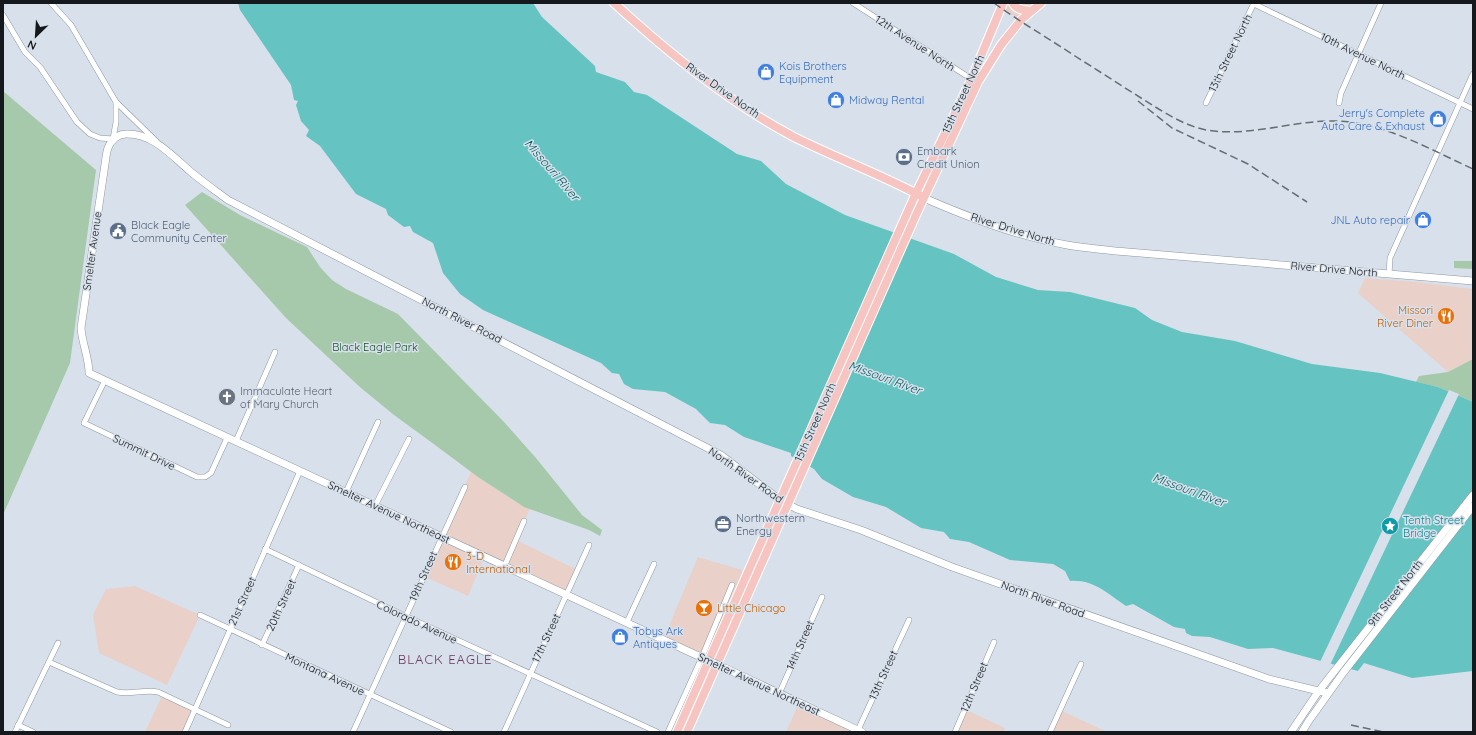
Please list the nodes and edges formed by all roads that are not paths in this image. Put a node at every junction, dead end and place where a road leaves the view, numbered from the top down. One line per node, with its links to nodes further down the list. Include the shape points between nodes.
1 (51, 3): 14 (street, North River Road, via 71,26)
2 (614, 3): 21 (main road, River Drive North, via 656,41 716,88 768,122)
3 (852, 3): 13 (street, 12th Avenue North)
4 (1003, 3): 13 (main road, 15th Street North)
5 (1013, 3): 9 (main road, via 1020,10)
6 (1041, 3): 9 (main road, 15th Street North)
7 (1381, 3): 11 (street)
8 (1254, 4): 11 (street, 10th Avenue North); 15 (street, 13th Street North)
9 (1031, 11): 13 (main road, 15th Street North, via 1021,20)
10 (3, 15): 19 (street, via 25,52 40,67 77,122 90,134)
11 (1358, 54): 16 (street); 17 (street, 10th Avenue North)
12 (1473, 74): 17 (street)
13 (974, 81): 21 (main road, 15th Street North); 22 (main road, 15th Street North)
14 (116, 102): 19 (street); 20 (street, North River Road)
15 (1206, 103)
16 (1339, 103)
17 (1460, 103): 18 (street, 10th Avenue North); 24 (street, via 1390,258)
18 (1473, 109)
19 (113, 139): 20 (street, North River Road, via 121,134 134,134); 27 (street, Smelter Avenue, via 108,148 105,164 81,328 84,349 89,361)
20 (162, 146): 38 (street, North River Road, via 192,174 228,200 721,455)
21 (916, 193): 22 (main road, River Drive North); 23 (main road, 15th Street North)
22 (924, 198): 23 (main road, 15th Street North); 24 (street, River Drive North, via 994,226 1066,245)
23 (912, 214): 34 (main road, 15th Street North)
24 (1389, 274): 25 (street, River Drive North)
25 (1473, 281)
26 (275, 352): 32 (street)
27 (89, 373): 28 (street, Smelter Avenue Northeast)
28 (104, 380): 30 (street, Smelter Avenue Northeast); 30 (street, Summit Drive, via 84,423 197,477 205,477 211,473)
29 (378, 422): 36 (street)
30 (227, 438): 32 (street, Smelter Avenue Northeast)
31 (409, 439): 40 (street)
32 (236, 441): 33 (street, Smelter Avenue Northeast)
33 (300, 471): 36 (street, Smelter Avenue Northeast); 45 (street, 21st Street)
34 (791, 485): 38 (main road, 15th Street North); 39 (main road, 15th Street North)
35 (464, 487): 43 (street, 19th Street)
36 (346, 492): 40 (street, Smelter Avenue Northeast)
37 (1473, 495): 64 (street, 9th Street North)
38 (780, 500): 39 (street, North River Road); 80 (main road, 15th Street North)
39 (788, 504): 64 (street, North River Road, via 952,567 1262,676); 81 (main road, 15th Street North)
40 (376, 506): 43 (street, Smelter Avenue Northeast)
41 (1473, 506): 65 (street, 9th Street North)
42 (524, 521): 48 (street)
43 (441, 537): 48 (street, Smelter Avenue Northeast); 53 (street, 19th Street)
44 (589, 545): 50 (street, 17th Street)
45 (265, 549): 47 (street, Colorado Avenue); 56 (street, 21st Street)
46 (654, 564): 55 (street)
47 (299, 565): 53 (street, Colorado Avenue); 59 (street, 20th Street)
48 (504, 565): 50 (street, Smelter Avenue Northeast)
49 (732, 585): 60 (street)
50 (566, 594): 55 (street, Smelter Avenue Northeast); 63 (street, 17th Street)
51 (822, 597): 66 (street, 14th Street)
52 (200, 616): 56 (street, Montana Avenue)
53 (405, 616): 63 (street, Colorado Avenue); 67 (street, 19th Street)
54 (909, 620): 71 (street, 13th Street)
55 (627, 622): 60 (street, Smelter Avenue Northeast)
56 (230, 628): 59 (street, Montana Avenue); 68 (street, 21st Street)
57 (994, 642): 82 (street, 12th Street)
58 (58, 643): 61 (street)
59 (262, 646): 67 (street, Montana Avenue)
60 (705, 658): 66 (street, Smelter Avenue Northeast, bridge); 79 (street)
61 (49, 662): 68 (street, via 117,692 125,694 151,690); 69 (street)
62 (1081, 664): 83 (street)
63 (530, 674): 77 (street, 17th Street); 78 (street, Colorado Avenue)
64 (1318, 692): 65 (street, North River Road); 84 (street, 9th Street North)
65 (1328, 693): 85 (street, 9th Street North)
66 (779, 694): 71 (street, Smelter Avenue Northeast)
67 (369, 695): 75 (street, 19th Street); 76 (street, Montana Avenue)
68 (195, 710): 70 (street); 74 (street, 21st Street)
69 (18, 725): 72 (street); 73 (street)
70 (228, 725)
71 (860, 731)
72 (15, 732)
73 (33, 732)
74 (185, 732)
75 (353, 732)
76 (451, 732)
77 (504, 732)
78 (658, 732)
79 (668, 732)
80 (677, 732)
81 (687, 732)
82 (955, 732)
83 (1050, 732)
84 (1291, 732)
85 (1302, 732)

